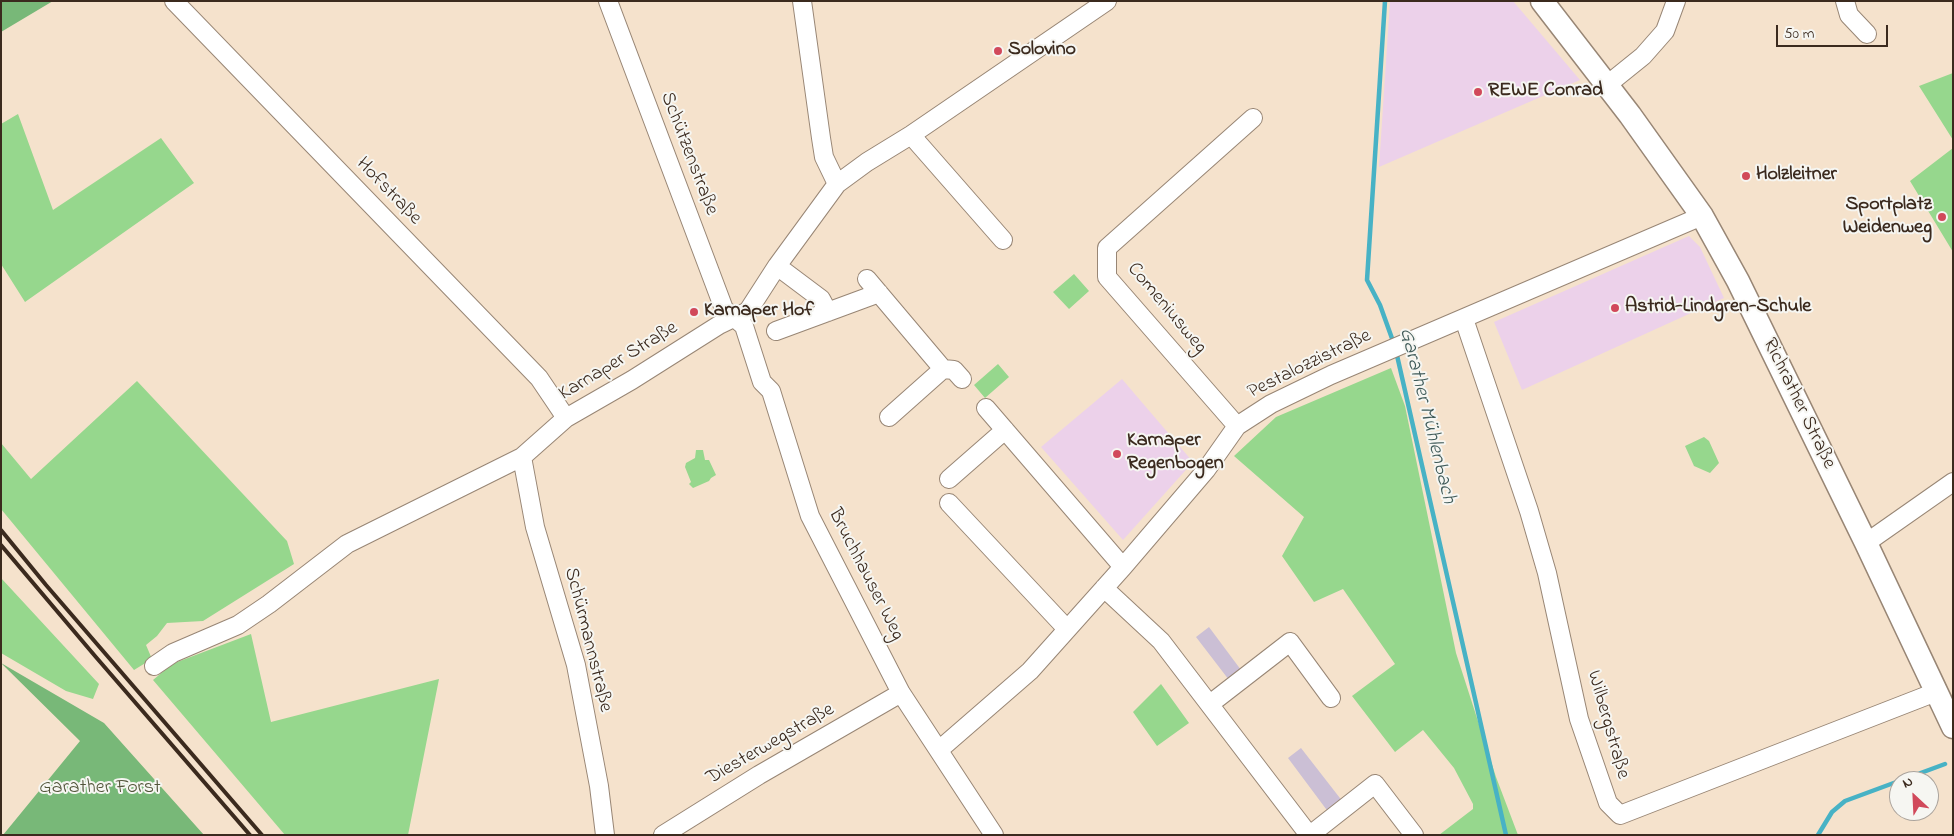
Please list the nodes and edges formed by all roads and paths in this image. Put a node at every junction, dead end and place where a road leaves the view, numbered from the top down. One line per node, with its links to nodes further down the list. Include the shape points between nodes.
1 (174, 1): 26 (street, Hofstraße, via 539,378)
2 (608, 1): 19 (street, Schützenstraße, via 724,309)
3 (802, 1): 12 (street, via 824,157)
4 (1107, 1): 11 (street, Karnaper Straße)
5 (1542, 1): 9 (main road, Richrather Straße)
6 (1676, 1): 9 (street, via 1665,31 1643,56)
7 (1846, 1): 8 (street, via 1849,15)
8 (1866, 34)
9 (1607, 85): 13 (main road, Richrather Straße)
10 (1253, 118): 27 (street, Comeniusweg, via 1106,248 1108,277)
11 (911, 135): 12 (street, Karnaper Straße); 14 (street)
12 (837, 184): 15 (street, Karnaper Straße)
13 (1702, 216): 20 (street, Pestalozzistraße); 33 (main road, Richrather Straße, via 1738,281)
14 (1003, 240)
15 (777, 266): 18 (street, via 820,299); 19 (street, Karnaper Straße, via 748,311)
16 (867, 279): 17 (street)
17 (879, 293): 18 (street); 22 (street)
18 (828, 312): 21 (street)
19 (735, 318): 26 (street, Karnaper Straße); 39 (street, Bruchhauser Weg, via 744,326 762,382 771,391 810,516)
20 (1464, 319): 27 (street, Pestalozzistraße, via 1270,404); 38 (street, Wilbergstraße, via 1547,573 1579,719 1608,803 1620,815)
21 (776, 331)
22 (943, 369): 23 (street, via 954,370); 25 (street)
23 (962, 379)
24 (986, 408): 28 (street)
25 (889, 417)
26 (566, 418): 29 (street, Karnaper Straße)
27 (1237, 426): 34 (street, Pestalozzistraße, via 1206,470)
28 (1005, 430): 30 (street); 34 (street)
29 (522, 458): 37 (street, Karnaper Straße, via 346,544 238,625 173,653); 45 (street, Schürmannstraße, via 534,527 576,665)
30 (949, 479)
31 (1953, 482): 33 (street)
32 (949, 503): 36 (street)
33 (1866, 543): 38 (main road, Richrather Straße)
34 (1123, 567): 35 (street, Pestalozzistraße)
35 (1104, 588): 36 (street, Pestalozzistraße); 41 (street, via 1161,641)
36 (1066, 628): 43 (street, Pestalozzistraße, via 1030,671)
37 (154, 666)
38 (1936, 692): 42 (main road, Richrather Straße)
39 (901, 693): 43 (street, Bruchhauser Weg); 46 (street, Diesterwegstraße)
40 (1331, 698): 41 (street, via 1290,642)
41 (1210, 704): 47 (street)
42 (1953, 727)
43 (939, 750): 44 (street, Bruchhauser Weg)
44 (994, 834)
45 (605, 835)
46 (663, 835)
47 (1310, 835): 48 (street, via 1375,784)
48 (1414, 835)

